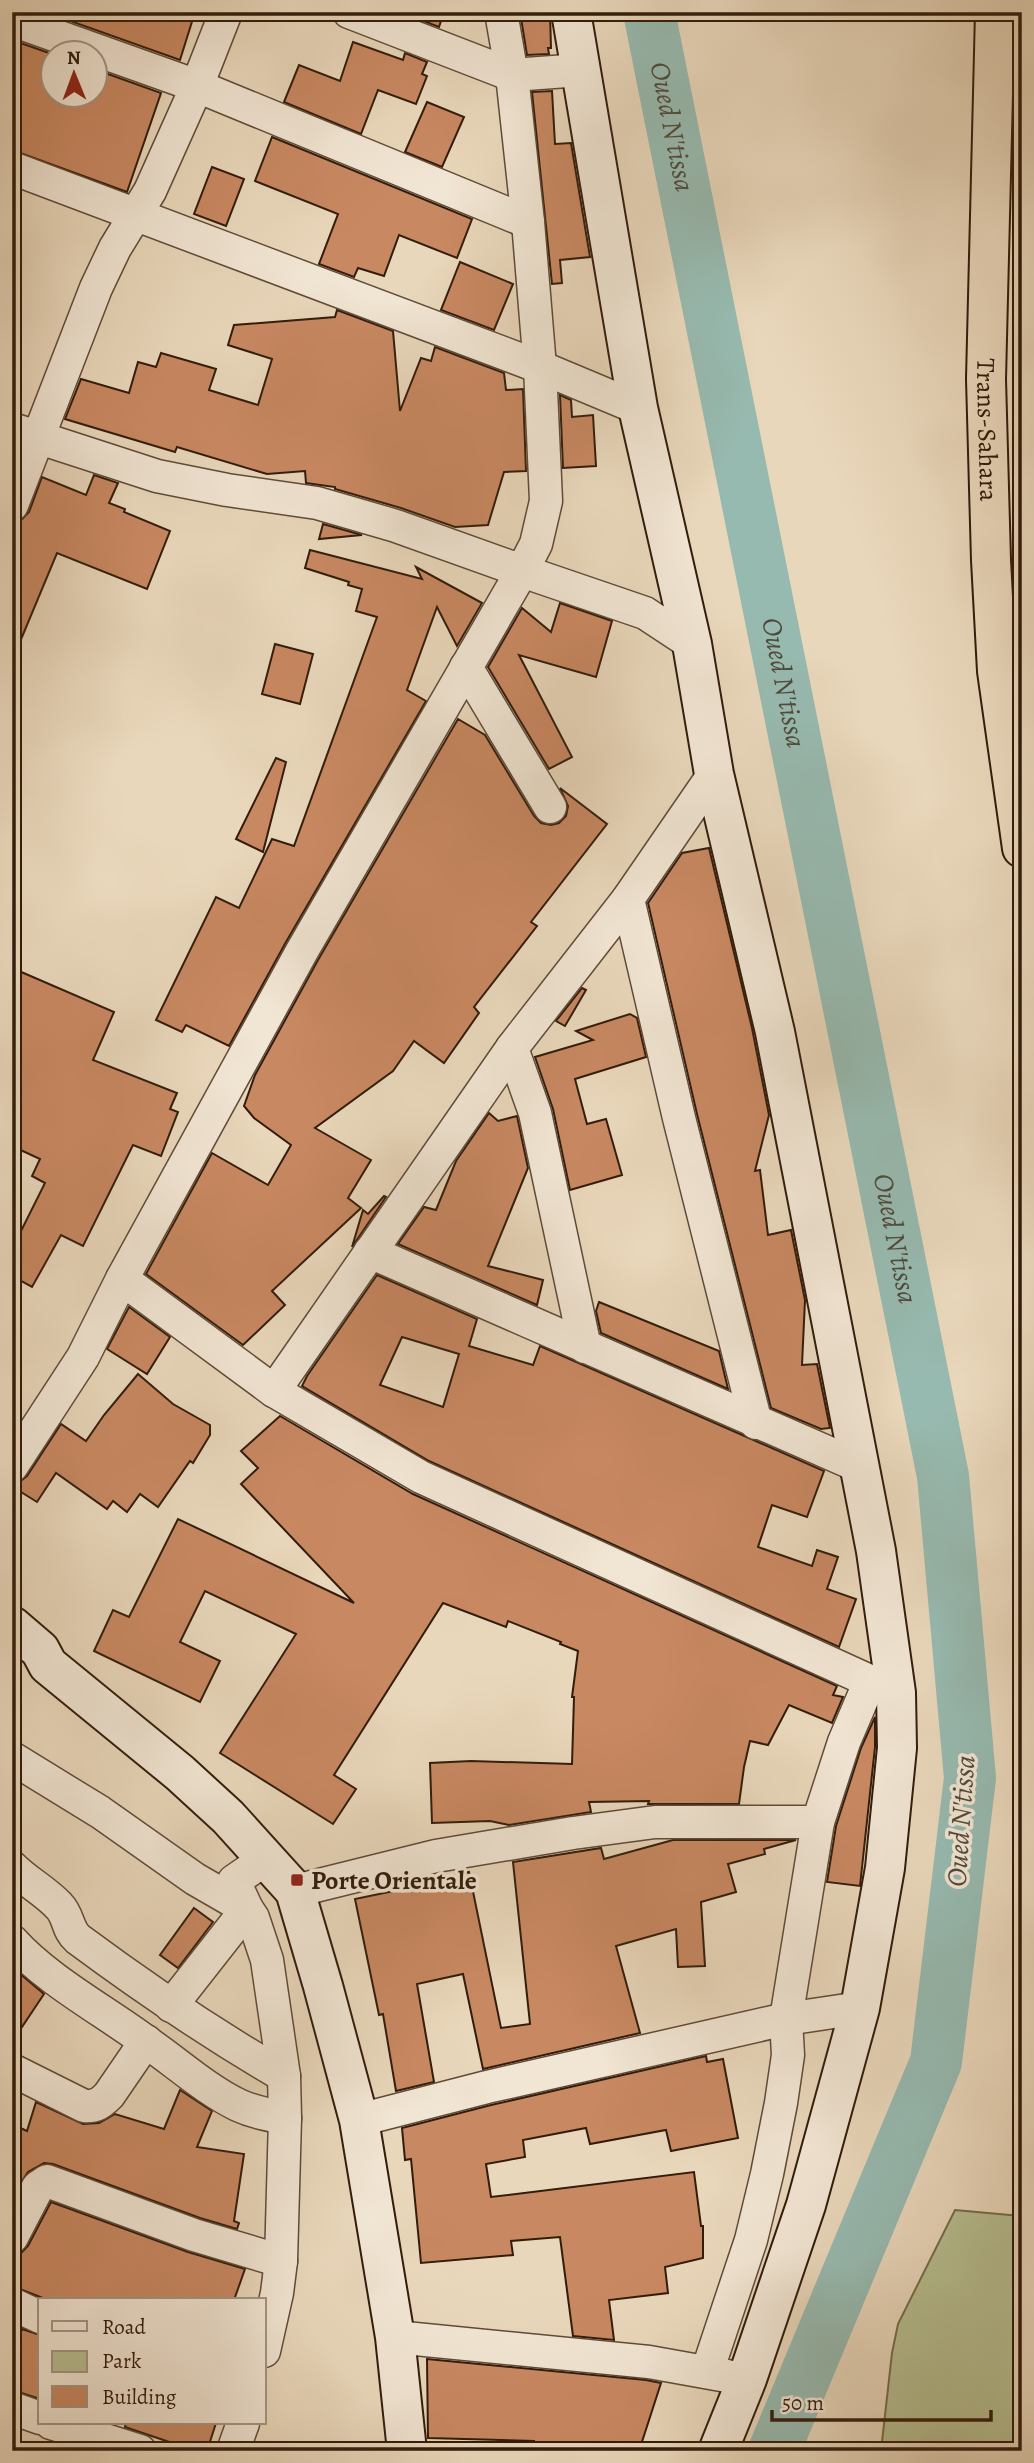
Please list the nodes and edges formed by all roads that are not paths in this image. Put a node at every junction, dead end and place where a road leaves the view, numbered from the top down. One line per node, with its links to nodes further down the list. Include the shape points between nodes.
1 (226, 12): 9 (street)
2 (349, 12): 8 (street)
3 (501, 12): 8 (street)
4 (571, 12): 7 (main road)
5 (995, 12): 22 (highway, Trans-Sahara, via 986,379 991,560 997,671)
6 (12, 20): 9 (street)
7 (581, 70): 8 (street); 14 (main road)
8 (512, 75): 12 (street)
9 (197, 86): 11 (street); 12 (street)
10 (12, 168): 11 (street)
11 (136, 214): 13 (street); 15 (street, via 115,248)
12 (528, 222): 13 (street)
13 (540, 367): 14 (street); 17 (street, via 546,501 536,544)
14 (638, 408): 18 (main road)
15 (26, 433): 16 (street); 17 (street, via 157,476 317,503)
16 (12, 505)
17 (522, 571): 18 (street, via 645,613); 19 (street)
18 (692, 644): 20 (main road)
19 (466, 667): 21 (street); 26 (street)
20 (714, 774): 23 (street); 31 (main road, via 775,1032)
21 (550, 807)
22 (1022, 848)
23 (628, 899): 24 (street); 29 (street)
24 (512, 1048): 25 (street); 27 (street, via 535,1113)
25 (370, 1252): 27 (street); 28 (street)
26 (122, 1279): 28 (street); 30 (street, via 83,1357)
27 (585, 1347): 29 (street)
28 (274, 1391): 35 (street, via 421,1477)
29 (757, 1423): 31 (street)
30 (12, 1466)
31 (860, 1467): 35 (main road, via 876,1552)
32 (12, 1626): 34 (main road, via 40,1650)
33 (12, 1648): 34 (main road, via 30,1661)
34 (48, 1665): 38 (main road, via 180,1773)
35 (883, 1687): 37 (street, via 844,1742); 44 (main road, via 897,1748 885,1867)
36 (12, 1758): 41 (street)
37 (818, 1822): 40 (street, via 642,1824 436,1856); 45 (street)
38 (267, 1858): 40 (main road); 41 (street, via 234,1881)
39 (12, 1867): 43 (street, via 61,1908 72,1934)
40 (295, 1891): 50 (main road)
41 (247, 1909): 43 (street); 48 (street, via 267,1960)
42 (12, 1941): 46 (street, via 32,1963)
43 (171, 2006): 48 (street)
44 (860, 2008): 45 (street); 59 (main road, via 806,2205)
45 (786, 2019): 50 (street); 58 (street, via 788,2055 767,2174 751,2240)
46 (146, 2041): 47 (street, via 109,2095 93,2107); 49 (street, via 239,2106)
47 (12, 2070)
48 (284, 2076): 49 (street)
49 (285, 2118): 53 (street)
50 (359, 2120): 56 (main road)
51 (25, 2184): 52 (street); 53 (street, via 51,2182 194,2235)
52 (12, 2237)
53 (281, 2261): 57 (street)
54 (12, 2304): 55 (street)
55 (38, 2316)
56 (395, 2337): 58 (street); 66 (main road)
57 (266, 2342)
58 (707, 2372): 59 (street)
59 (747, 2379): 67 (main road)
60 (12, 2408): 61 (street)
61 (38, 2417)
62 (54, 2424): 64 (street)
63 (243, 2424): 65 (street)
64 (140, 2451)
65 (233, 2451)
66 (407, 2451)
67 (718, 2451)

